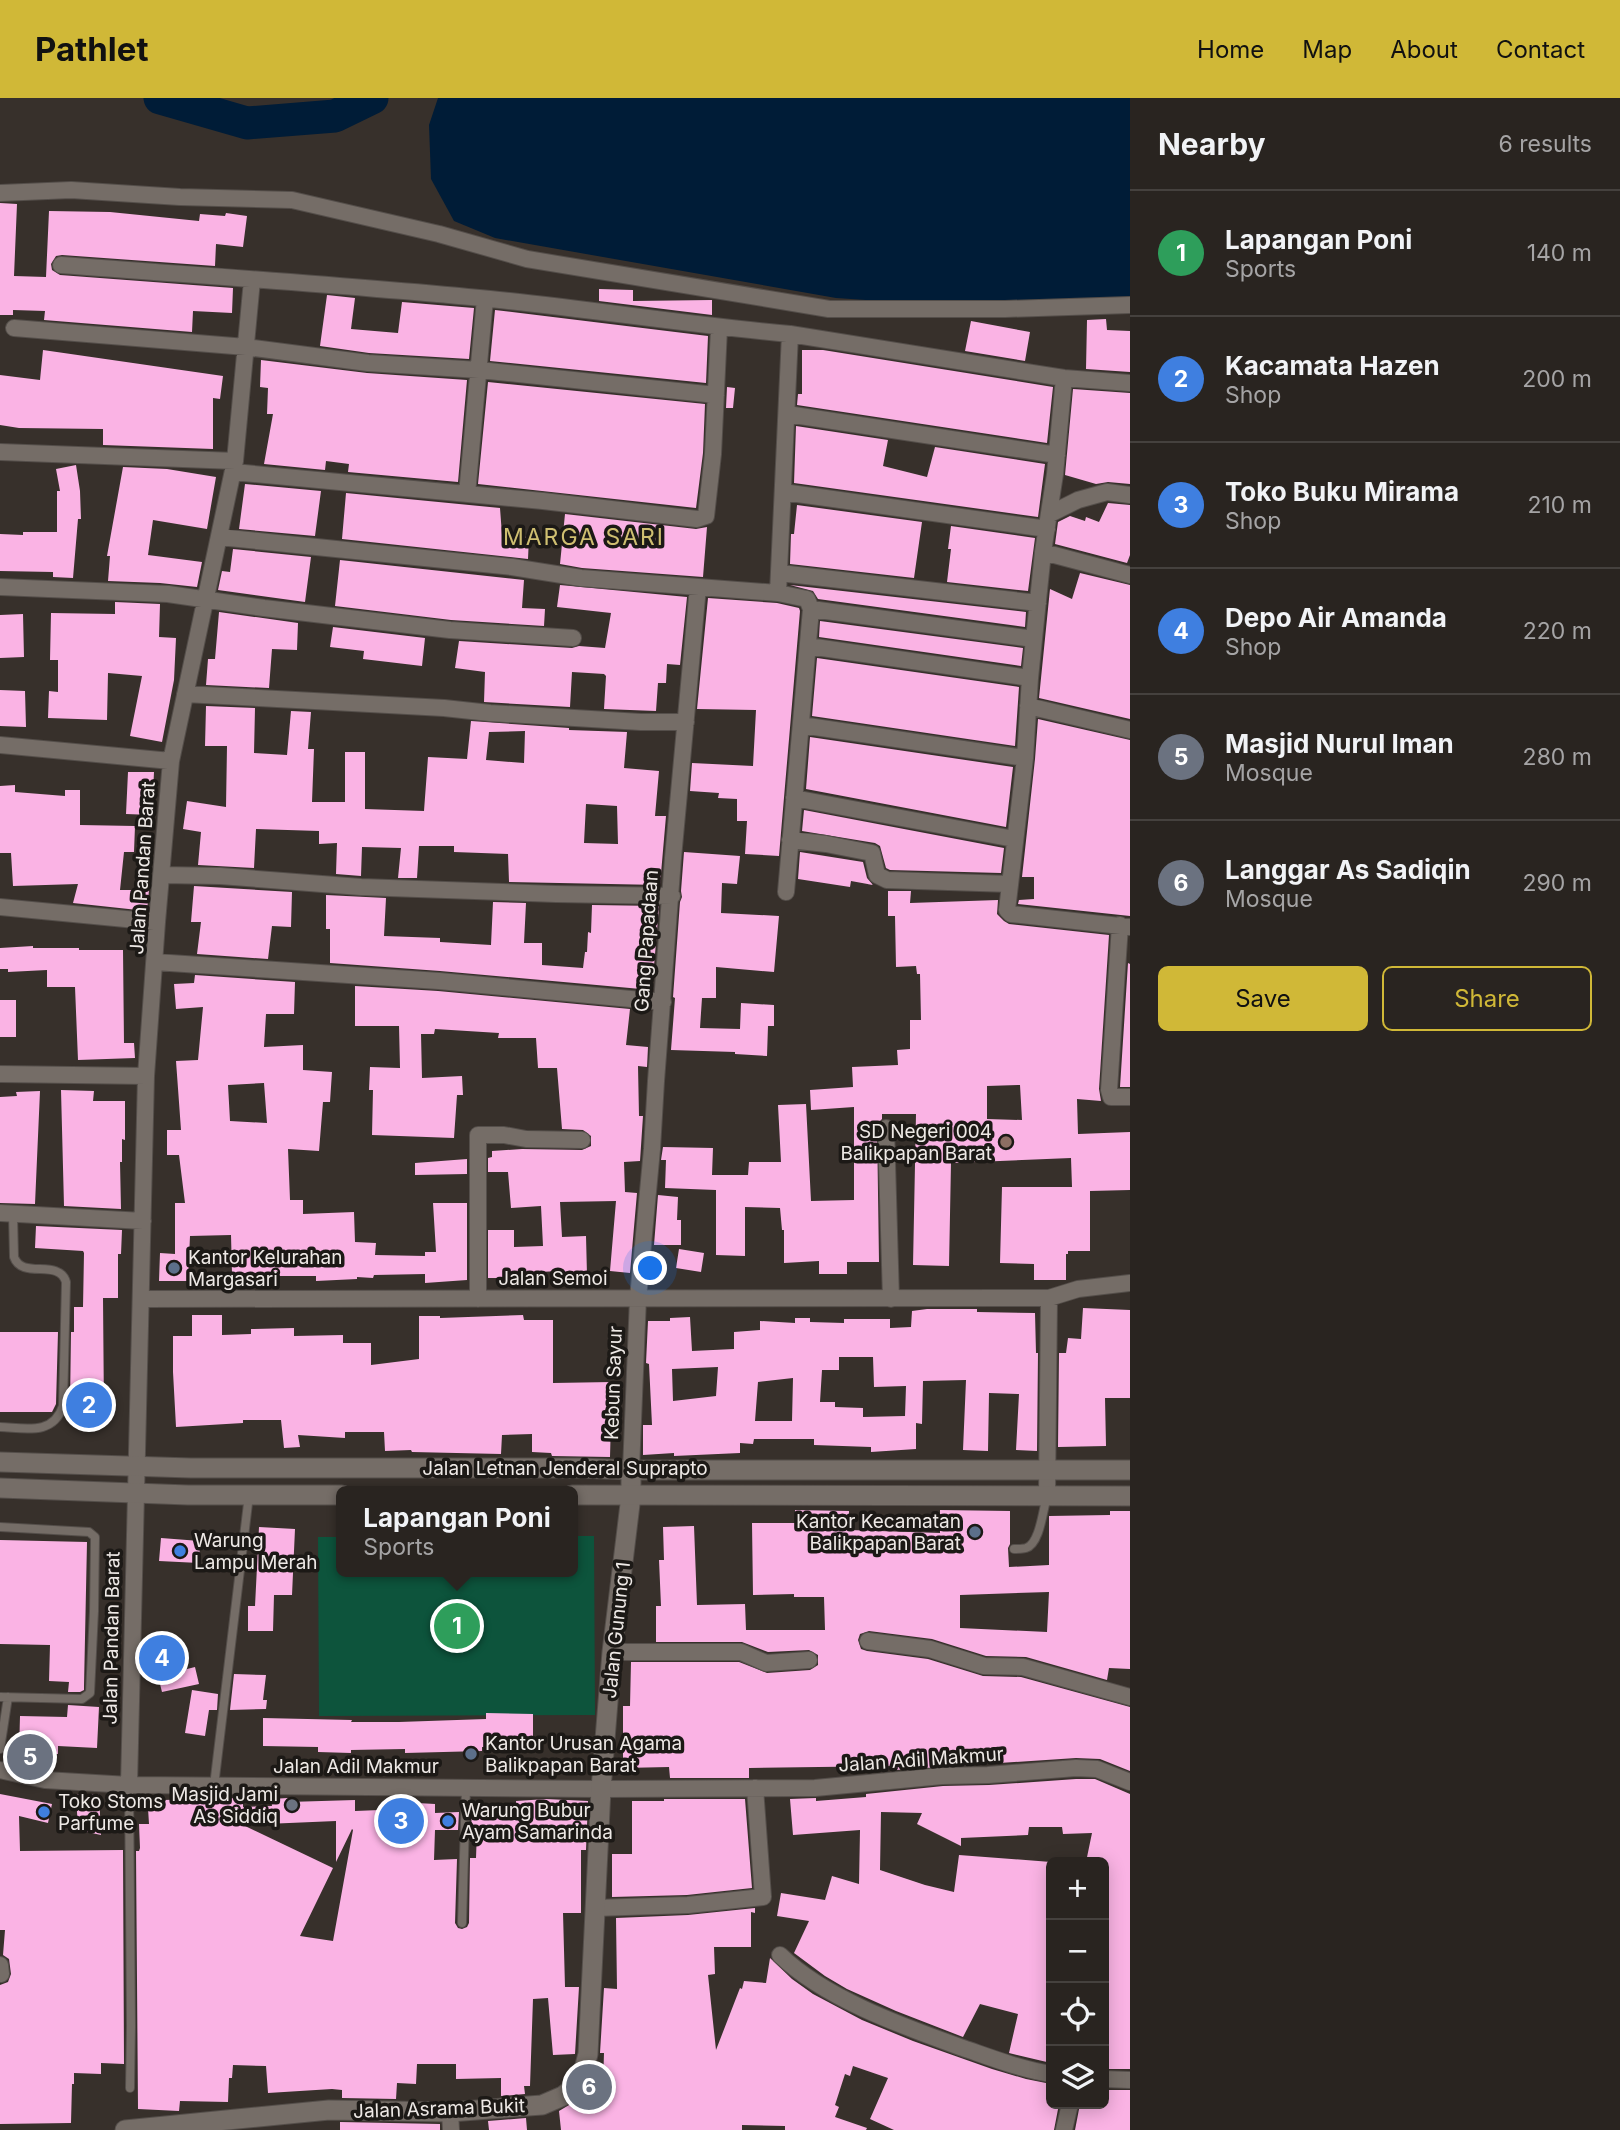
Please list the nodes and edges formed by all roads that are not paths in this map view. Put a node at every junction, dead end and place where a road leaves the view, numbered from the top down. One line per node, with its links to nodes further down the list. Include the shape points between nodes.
1 (0, 193): 5 (street, via 71,190 292,200 527,259 829,309)
2 (61, 265): 3 (street)
3 (252, 280): 4 (street); 9 (street, Jalan Pandan Barat)
4 (485, 299): 7 (street); 10 (street)
5 (1130, 306)
6 (13, 328): 9 (street)
7 (719, 328): 8 (street); 13 (street)
8 (790, 334): 11 (street); 14 (street)
9 (246, 347): 10 (street, via 368,363); 17 (street, Jalan Pandan Barat)
10 (479, 370): 13 (street); 19 (street)
11 (1064, 378): 12 (street); 16 (street)
12 (1130, 383)
13 (716, 395): 19 (street, via 706,516 697,519)
14 (787, 414): 16 (street); 18 (street)
15 (0, 452): 17 (street)
16 (1057, 454): 21 (street)
17 (234, 467): 19 (street); 22 (street, Jalan Pandan Barat)
18 (783, 492): 21 (street); 24 (street)
19 (467, 494)
20 (1130, 495): 21 (street, via 1107,492 1078,500)
21 (1049, 522): 23 (street)
22 (219, 537): 27 (street); 29 (street, Jalan Pandan Barat)
23 (1043, 552): 25 (street); 30 (street)
24 (780, 573): 28 (street); 30 (street)
25 (1130, 575)
26 (0, 587): 29 (street)
27 (698, 587): 28 (street); 38 (street, Gang Papadaan)
28 (778, 593): 31 (street, via 807,599)
29 (206, 599): 32 (street, via 450,630); 36 (street, Jalan Pandan Barat)
30 (1038, 603): 33 (street)
31 (811, 609): 33 (street); 34 (street)
32 (573, 638)
33 (1034, 639): 35 (street)
34 (808, 646): 35 (street); 39 (street)
35 (1030, 678): 37 (street)
36 (185, 694): 38 (street); 43 (street, Jalan Pandan Barat)
37 (1028, 706): 40 (street); 42 (street)
38 (685, 722): 50 (street, Gang Papadaan)
39 (801, 725): 42 (street); 44 (street)
40 (1130, 730)
41 (0, 745): 43 (street)
42 (1025, 758): 45 (street)
43 (171, 761): 47 (street, Jalan Pandan Barat)
44 (794, 798): 45 (street); 46 (street)
45 (1014, 839): 48 (street)
46 (790, 840): 48 (street, via 872,853 877,874 887,880); 49 (street)
47 (162, 875): 50 (street, via 361,887); 52 (street, Jalan Pandan Barat)
48 (1010, 884): 53 (street, via 1007,910 1011,914)
49 (786, 892)
50 (671, 896): 55 (street, Gang Papadaan)
51 (0, 907): 52 (street)
52 (157, 922): 54 (street, Jalan Pandan Barat)
53 (1125, 926): 58 (street, via 1109,1090 1111,1097)
54 (155, 962): 55 (street); 57 (street, Jalan Pandan Barat)
55 (663, 1002): 64 (street, Gang Papadaan)
56 (0, 1074): 57 (street)
57 (146, 1076): 62 (street, Jalan Pandan Barat)
58 (1130, 1097)
59 (886, 1128): 65 (street)
60 (582, 1140): 68 (street, via 478,1135)
61 (7, 1214): 62 (street); 69 (lane, via 16,1263 57,1270 66,1282 63,1406 55,1422 46,1427)
62 (143, 1221): 67 (street, Jalan Pandan Barat)
63 (1130, 1283): 66 (street, Jalan Semoi, via 1078,1289)
64 (638, 1298): 65 (street, Jalan Semoi); 68 (street, Jalan Semoi); 72 (street, Kebun Sayur)
65 (891, 1298): 66 (street, Jalan Semoi)
66 (1049, 1298): 73 (street)
67 (142, 1299): 68 (street, Jalan Semoi); 71 (street, Jalan Pandan Barat)
68 (478, 1299)
69 (0, 1427)
70 (0, 1462): 71 (main road, Jalan Letnan Jenderal Suprapto)
71 (137, 1466): 72 (main road, Jalan Letnan Jenderal Suprapto); 76 (street, Jalan Pandan Barat)
72 (631, 1470): 73 (main road, Jalan Letnan Jenderal Suprapto); 80 (main road, Jalan Gunung 1)
73 (1047, 1470): 74 (main road, Jalan Letnan Jenderal Suprapto); 81 (street)
74 (1130, 1470)
75 (0, 1488): 76 (main road)
76 (136, 1493): 77 (main road); 93 (street, Jalan Pandan Barat)
77 (249, 1495): 78 (main road); 94 (lane)
78 (336, 1495)
79 (578, 1495): 80 (main road, Jalan Letnan Jenderal Suprapto)
80 (631, 1496): 81 (main road, Jalan Letnan Jenderal Suprapto); 86 (main road, Jalan Gunung 1)
81 (1046, 1496): 82 (main road, Jalan Letnan Jenderal Suprapto); 84 (lane, via 1032,1545)
82 (1130, 1496)
83 (0, 1527): 88 (lane, via 89,1532 95,1537 90,1693 82,1699)
84 (1014, 1549)
85 (868, 1642): 89 (street, via 930,1650 984,1667 1023,1667)
86 (612, 1652): 87 (street, via 741,1651 766,1662); 97 (main road, Jalan Gunung 1)
87 (809, 1660)
88 (4, 1697): 90 (lane)
89 (1130, 1697)
90 (0, 1749)
91 (0, 1770): 93 (street, Jalan Adil Makmur, via 45,1780)
92 (1130, 1782): 96 (street, Jalan Adil Makmur, via 1097,1769 1076,1768 815,1788)
93 (129, 1785): 94 (street, Jalan Adil Makmur); 106 (lane)
94 (214, 1786): 95 (street, Jalan Adil Makmur)
95 (466, 1788): 97 (street, Jalan Adil Makmur); 101 (lane)
96 (755, 1788): 97 (street, Jalan Adil Makmur); 98 (street)
97 (601, 1789): 99 (main road, Jalan Asrama Bukit)
98 (763, 1897): 99 (street); 100 (street)
99 (595, 1908): 108 (main road, Jalan Asrama Bukit, via 588,2054 573,2088 542,2105)
100 (776, 1910)
101 (462, 1923)
102 (780, 1955): 103 (street, via 811,1980 921,2033)
103 (1046, 2073)
104 (1109, 2079): 105 (street)
105 (1130, 2080)
106 (130, 2088)
107 (1069, 2109): 110 (street)
108 (450, 2121): 109 (main road, Jalan Asrama Bukit, via 329,2110)
109 (125, 2130)
110 (1064, 2130)

